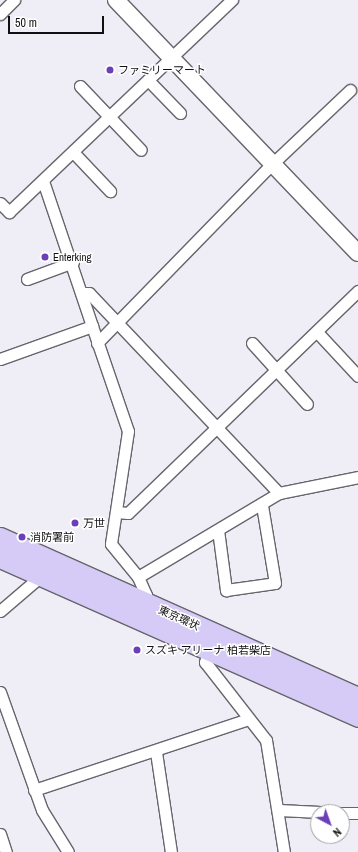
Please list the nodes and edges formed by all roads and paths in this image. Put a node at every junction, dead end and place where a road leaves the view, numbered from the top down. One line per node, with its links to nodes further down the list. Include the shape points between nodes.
1 (14, 0): 4 (street)
2 (116, 0): 5 (street)
3 (232, 0): 5 (street)
4 (0, 14)
5 (171, 57): 6 (street); 13 (street)
6 (148, 80): 9 (street); 10 (street)
7 (80, 86): 10 (street)
8 (350, 90): 13 (street)
9 (180, 113)
10 (109, 117): 11 (street); 12 (street)
11 (140, 150)
12 (73, 152): 14 (street); 15 (street)
13 (271, 165): 17 (street); 22 (street)
14 (43, 181): 16 (street, via 9,212); 18 (street)
15 (110, 191)
16 (0, 203)
17 (358, 252)
18 (73, 262): 19 (street); 21 (street)
19 (27, 279)
20 (358, 291): 24 (street)
21 (82, 293): 22 (street, via 89,293); 23 (street)
22 (117, 323): 25 (street); 31 (street)
23 (92, 326): 25 (street); 27 (street)
24 (317, 332): 28 (street); 29 (street)
25 (98, 343): 35 (street, via 128,430)
26 (252, 343): 28 (street)
27 (0, 359)
28 (277, 371): 30 (street); 31 (street)
29 (358, 376)
30 (307, 404)
31 (217, 430): 33 (street); 35 (street, via 128,513)
32 (358, 477): 33 (street)
33 (279, 493): 34 (street)
34 (262, 505): 36 (street); 36 (street, via 275,583 226,590)
35 (116, 512): 40 (street, via 111,544)
36 (218, 530): 40 (street)
37 (0, 538): 41 (highway, 東京環状)
38 (0, 557): 39 (highway, 東京環状)
39 (42, 575): 42 (street); 43 (highway, 東京環状)
40 (138, 577): 41 (street, via 146,595)
41 (145, 603): 45 (highway, 東京環状)
42 (0, 611)
43 (209, 650): 46 (highway, 東京環状); 47 (street, via 205,662)
44 (0, 692): 49 (street)
45 (358, 698)
46 (358, 716)
47 (249, 719): 48 (street); 50 (street, via 266,740)
48 (156, 752): 49 (street); 55 (street)
49 (34, 790): 54 (street)
50 (279, 810): 51 (street); 56 (street)
51 (310, 812)
52 (0, 834): 53 (street)
53 (6, 852)
54 (68, 852)
55 (171, 852)
56 (284, 852)

